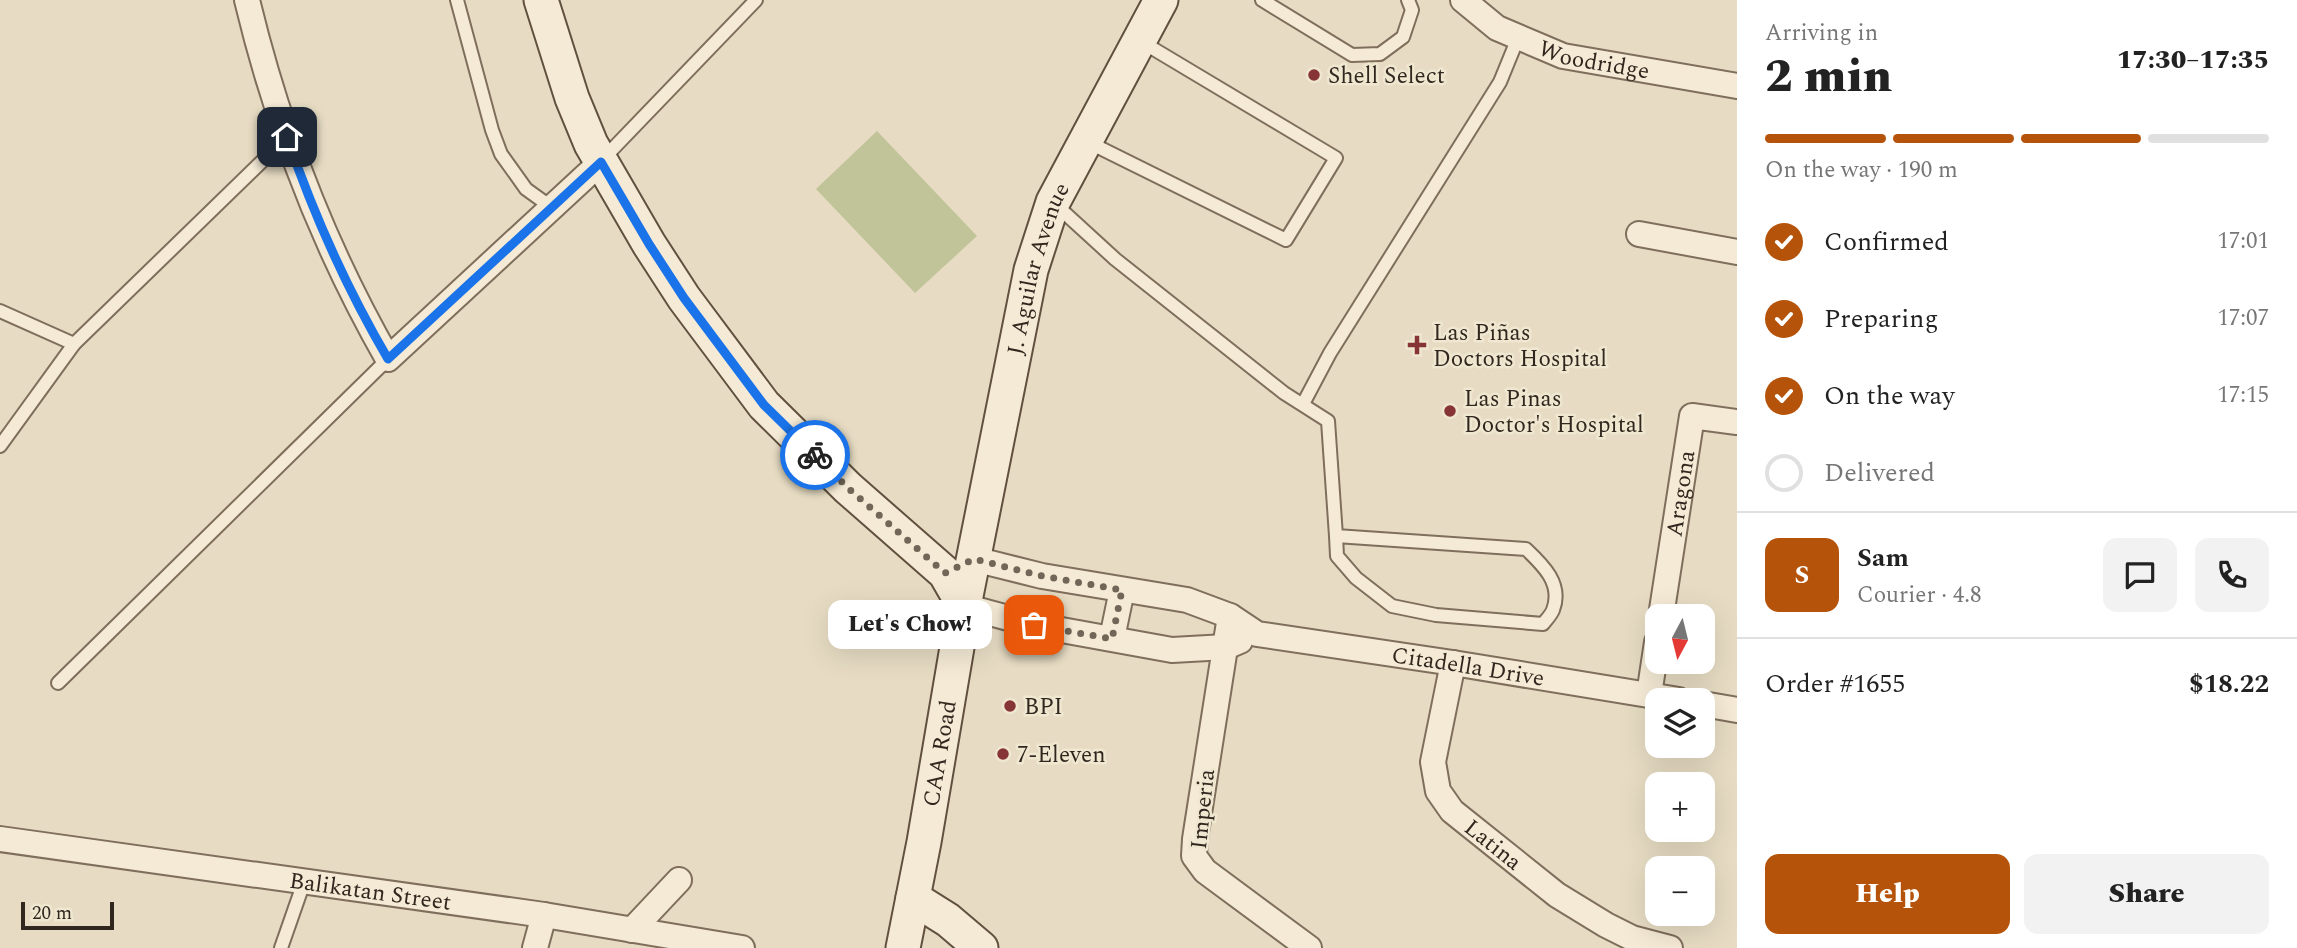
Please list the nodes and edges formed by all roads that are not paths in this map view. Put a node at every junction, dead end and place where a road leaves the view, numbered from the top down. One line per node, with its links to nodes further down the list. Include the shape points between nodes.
1 (247, 0): 12 (street)
2 (457, 0): 16 (lane, via 500,154 526,189)
3 (541, 0): 14 (main road, via 572,98)
4 (756, 0): 14 (lane)
5 (1161, 0): 10 (main road, J. Aguilar Avenue)
6 (1262, 0): 7 (lane, via 1352,55 1380,54 1403,37 1412,10)
7 (1408, 0)
8 (1464, 0): 9 (street, Woodridge, via 1497,28)
9 (1518, 38): 11 (street, Woodridge, via 1563,56); 22 (lane, via 1500,82 1330,353)
10 (1140, 40): 13 (main road, J. Aguilar Avenue); 13 (lane, via 1336,158 1286,240)
11 (1737, 86)
12 (287, 137): 20 (lane); 21 (street, via 363,316)
13 (1086, 141): 15 (main road, J. Aguilar Avenue)
14 (601, 162): 16 (street); 27 (main road, via 684,298 764,405 848,488)
15 (1053, 202): 22 (lane, via 1128,269 1284,394); 26 (main road, J. Aguilar Avenue, via 1031,270)
16 (551, 207): 21 (street)
17 (1639, 234): 18 (street)
18 (1737, 252)
19 (0, 311): 20 (lane)
20 (74, 344): 24 (lane)
21 (388, 359): 36 (lane)
22 (1303, 404): 25 (lane, via 1328,421)
23 (1737, 422): 29 (street, Aragona, via 1692,415)
24 (0, 446)
25 (1336, 536): 25 (lane, via 1526,549 1547,569 1555,589 1553,610 1543,624 1436,615 1392,606 1337,556)
26 (974, 559): 27 (main road); 28 (street, Citadella Drive); 30 (main road, CAA Road)
27 (945, 573): 30 (main road)
28 (1122, 590): 31 (street, Citadella Drive, via 1187,600); 33 (street)
29 (1663, 604)
30 (964, 606): 33 (street, Citadella Drive); 43 (main road, CAA Road)
31 (1230, 616): 32 (street, Citadella Drive); 34 (street, Imperia)
32 (1257, 635): 34 (street, Citadella Drive); 35 (street, Citadella Drive)
33 (1112, 639): 34 (street, Citadella Drive, via 1172,650)
34 (1226, 647): 51 (street, Imperia, via 1194,856 1205,871)
35 (1453, 663): 37 (street, Citadella Drive); 52 (street, Latina, via 1433,762 1438,791 1452,811 1557,895 1632,938)
36 (58, 683)
37 (1645, 694)
38 (1715, 706): 39 (street)
39 (1737, 710)
40 (0, 839): 42 (street, Balikatan Street)
41 (679, 880): 45 (street)
42 (304, 881): 44 (street, Balikatan Street); 46 (lane)
43 (913, 898): 49 (main road, CAA Road); 50 (main road)
44 (544, 915): 45 (street, Balikatan Street); 47 (street)
45 (632, 930): 48 (street, Balikatan Street)
46 (281, 948)
47 (535, 948)
48 (742, 948)
49 (902, 948)
50 (981, 948)
51 (1309, 948)
52 (1670, 948)

